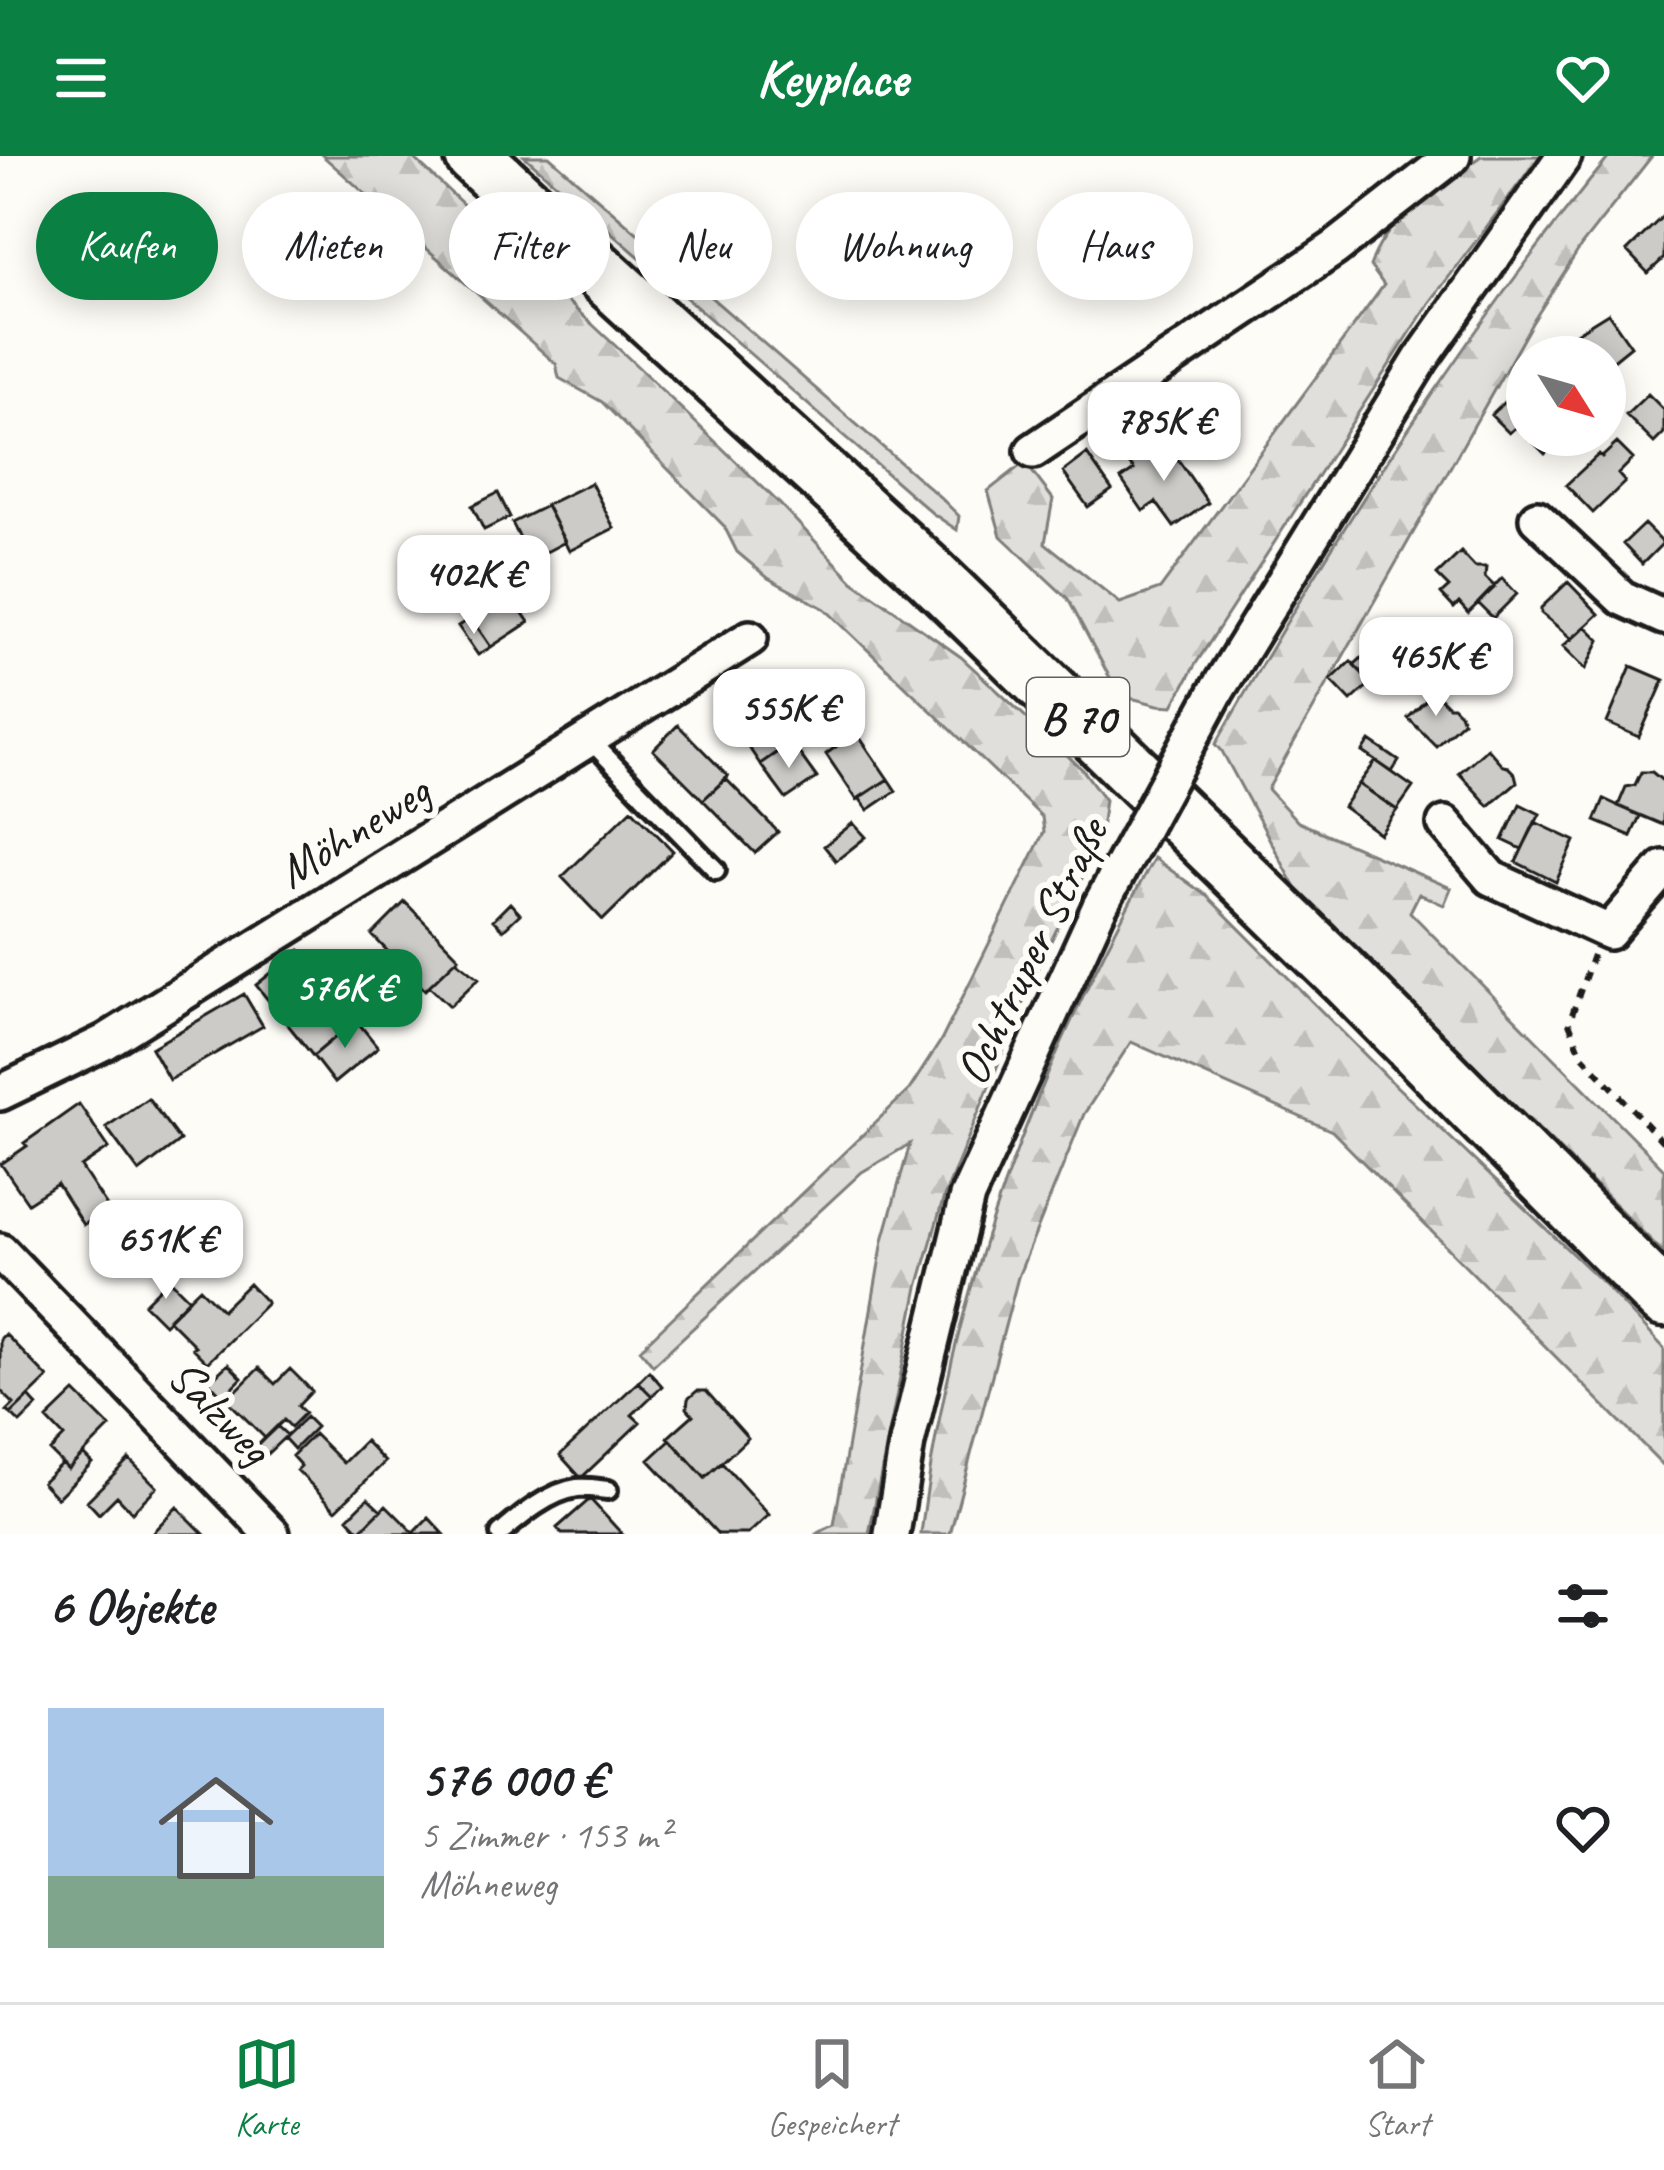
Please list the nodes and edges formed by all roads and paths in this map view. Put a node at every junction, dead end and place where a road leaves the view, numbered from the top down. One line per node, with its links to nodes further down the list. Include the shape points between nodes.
1 (473, 156): 16 (highway, B 70, via 928,572)
2 (1453, 156): 4 (street, via 1335,248)
3 (1564, 156): 20 (street, Ochtruper Straße, bridge, via 1421,358 1216,692 1100,906 967,1197)
4 (1033, 451)
5 (1537, 518): 6 (street, via 1622,598)
6 (1664, 617)
7 (750, 638): 8 (street, Möhneweg)
8 (589, 739): 11 (lane); 13 (street, Möhneweg, via 105,1042)
9 (1444, 824): 12 (street, via 1491,878)
10 (1664, 868): 12 (street)
11 (716, 870)
12 (1609, 932): 14 (path, via 1590,959 1569,1023 1582,1055)
13 (0, 1093)
14 (1664, 1143)
15 (0, 1251): 18 (street, Salzweg)
16 (1664, 1299)
17 (608, 1490): 19 (lane, via 577,1488 550,1499)
18 (272, 1534)
19 (500, 1534)
20 (892, 1534)

